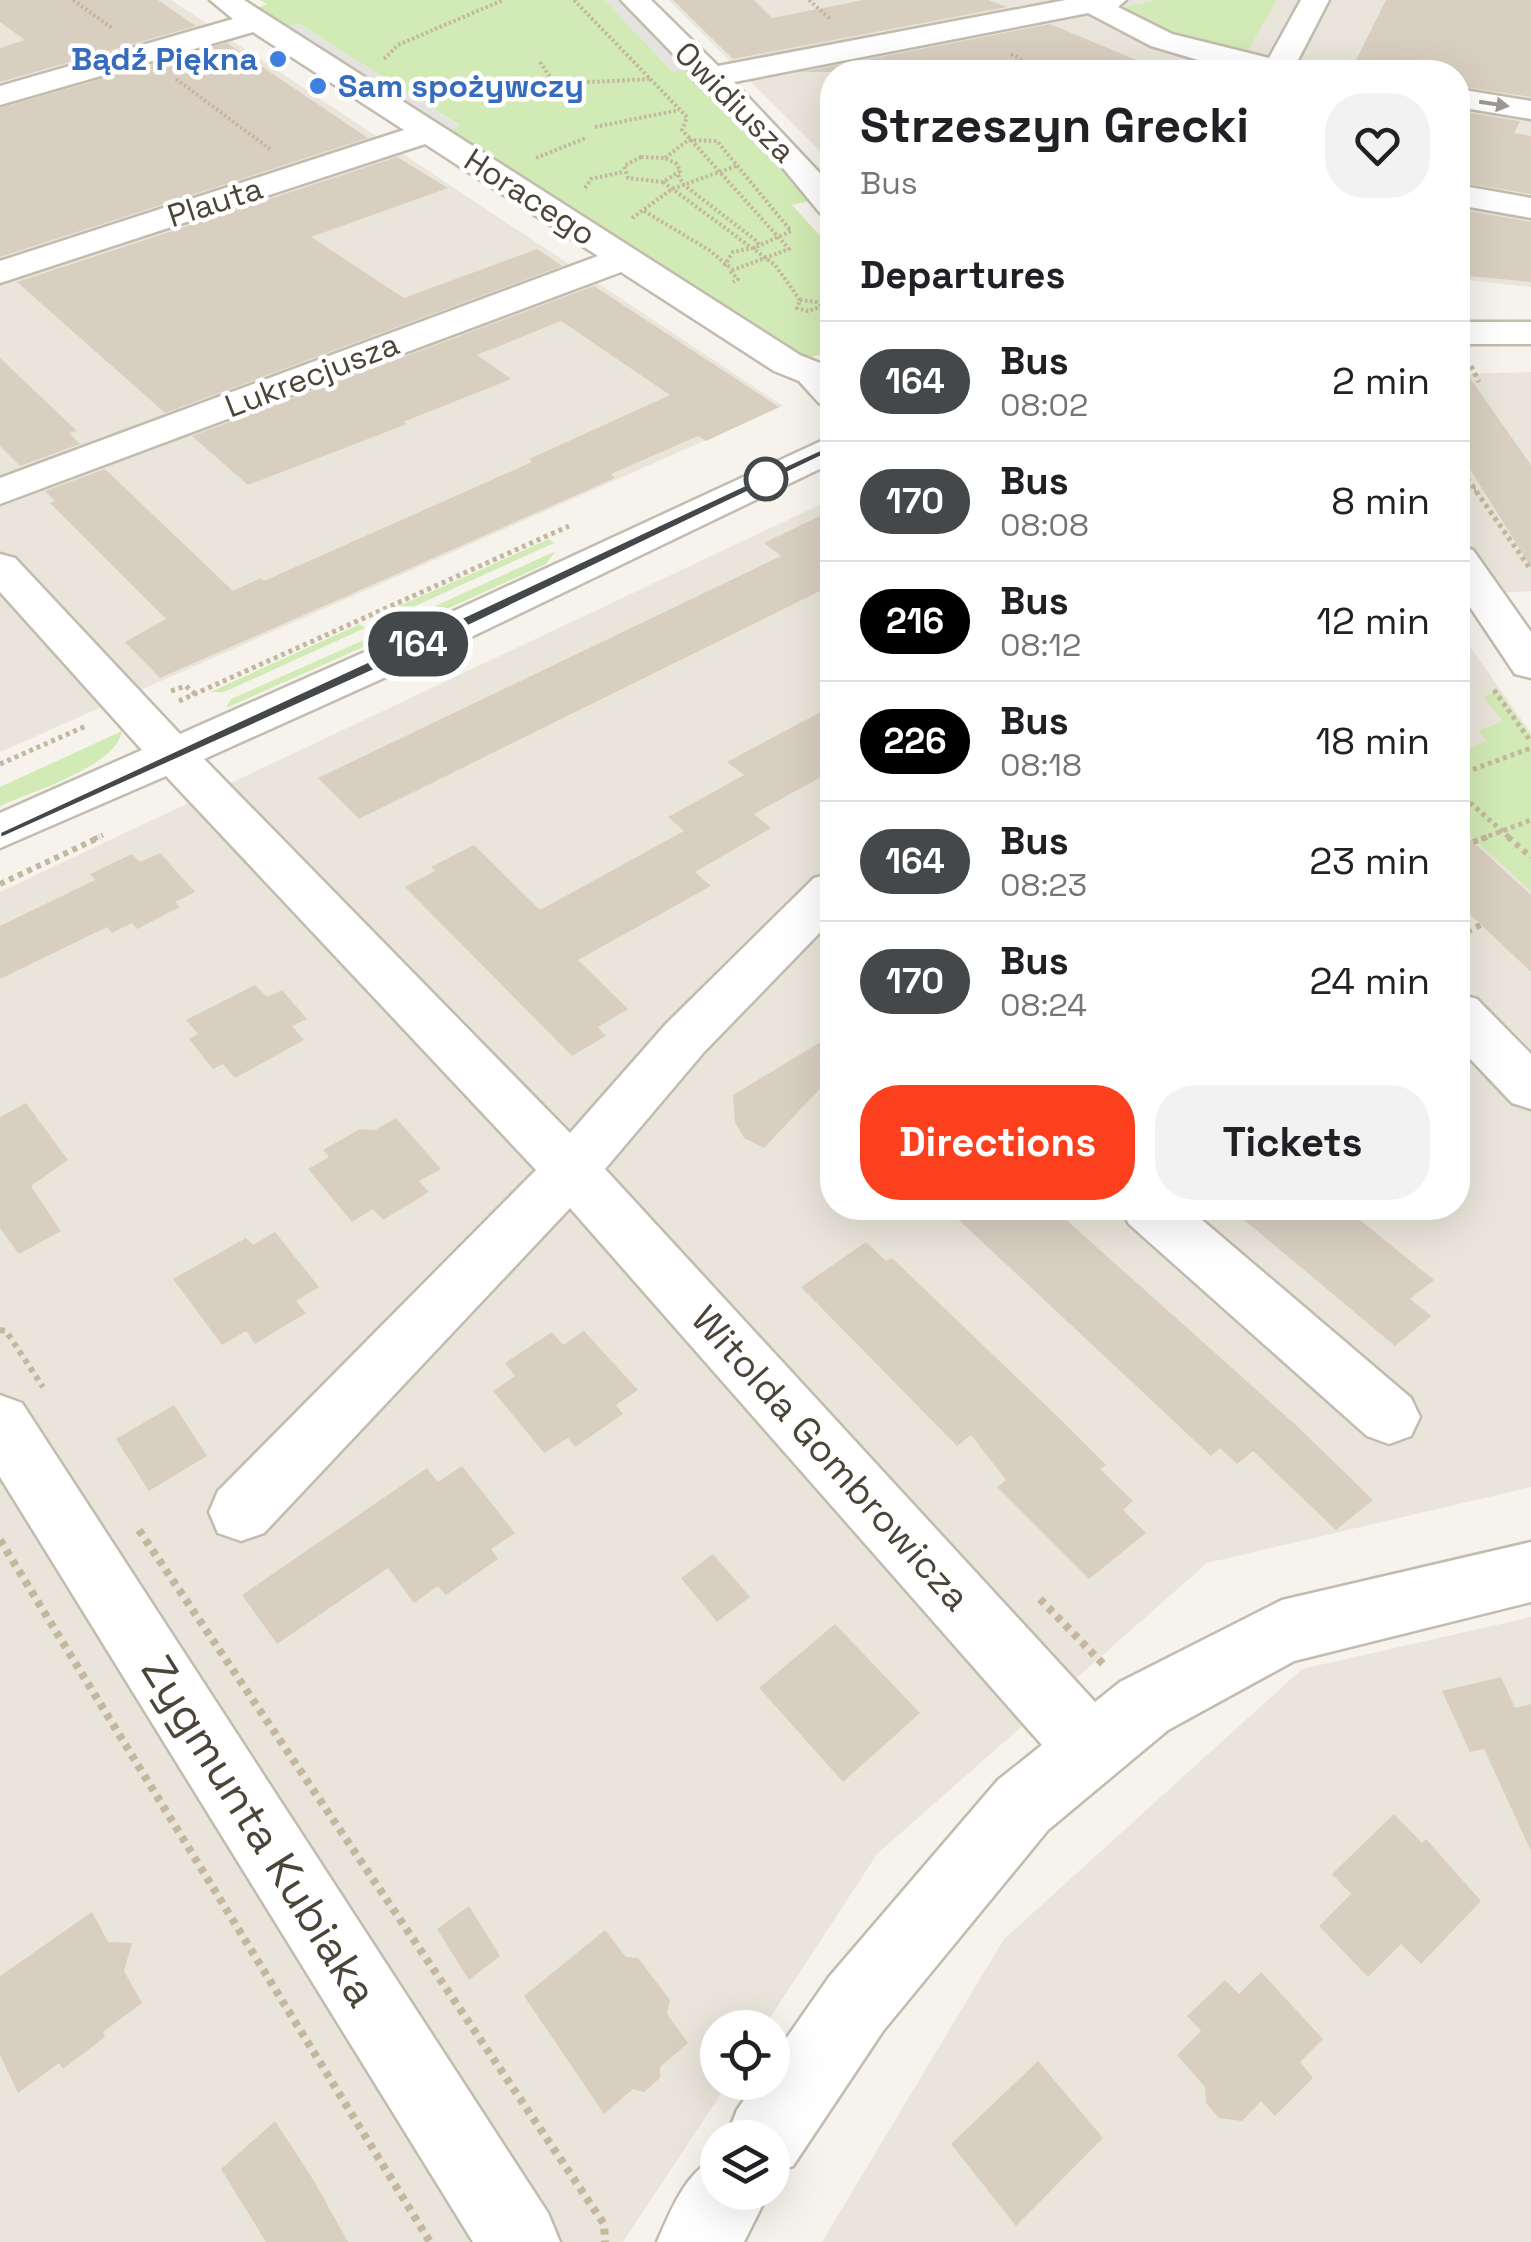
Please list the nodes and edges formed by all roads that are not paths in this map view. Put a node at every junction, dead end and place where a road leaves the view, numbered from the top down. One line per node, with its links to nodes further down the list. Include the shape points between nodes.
1 (224, 0): 5 (street, Horacego)
2 (635, 0): 8 (street, Owidiusza)
3 (1315, 0): 7 (street)
4 (1097, 1): 6 (street, via 1168,43); 8 (street)
5 (258, 21): 9 (street); 12 (street, Horacego)
6 (1240, 60)
7 (1290, 60)
8 (709, 77): 13 (street, Owidiusza)
9 (0, 96)
10 (1470, 100): 11 (street, one-way to 11)
11 (1531, 110)
12 (430, 132): 16 (street, Horacego); 17 (street, Plauta)
13 (820, 192)
14 (1470, 197): 15 (street)
15 (1531, 208)
16 (625, 258): 20 (street, Horacego, via 787,363); 22 (street, Lukrecjusza)
17 (0, 272)
18 (1470, 333): 19 (street)
19 (1531, 333)
20 (820, 374)
21 (820, 454): 27 (street, via 401,653)
22 (0, 492)
23 (0, 567): 27 (street, Witolda Gombrowicza)
24 (1470, 576): 25 (street)
25 (1494, 611): 26 (street)
26 (1531, 664)
27 (156, 736): 28 (street); 32 (street, Witolda Gombrowicza)
28 (0, 832)
29 (820, 922): 32 (street, via 685,1038)
30 (1470, 1026): 31 (street)
31 (1531, 1088)
32 (571, 1170): 36 (street); 38 (street, Witolda Gombrowicza)
33 (1163, 1220): 35 (street)
34 (25, 1409): 41 (street, Zygmunta Kubiaka)
35 (1388, 1418)
36 (242, 1512)
37 (1531, 1572): 38 (street, via 1282,1632 1144,1706)
38 (1090, 1746): 39 (street, via 1023,1805 927,1916)
39 (776, 2120)
40 (718, 2210): 42 (street)
41 (518, 2242)
42 (698, 2242)

